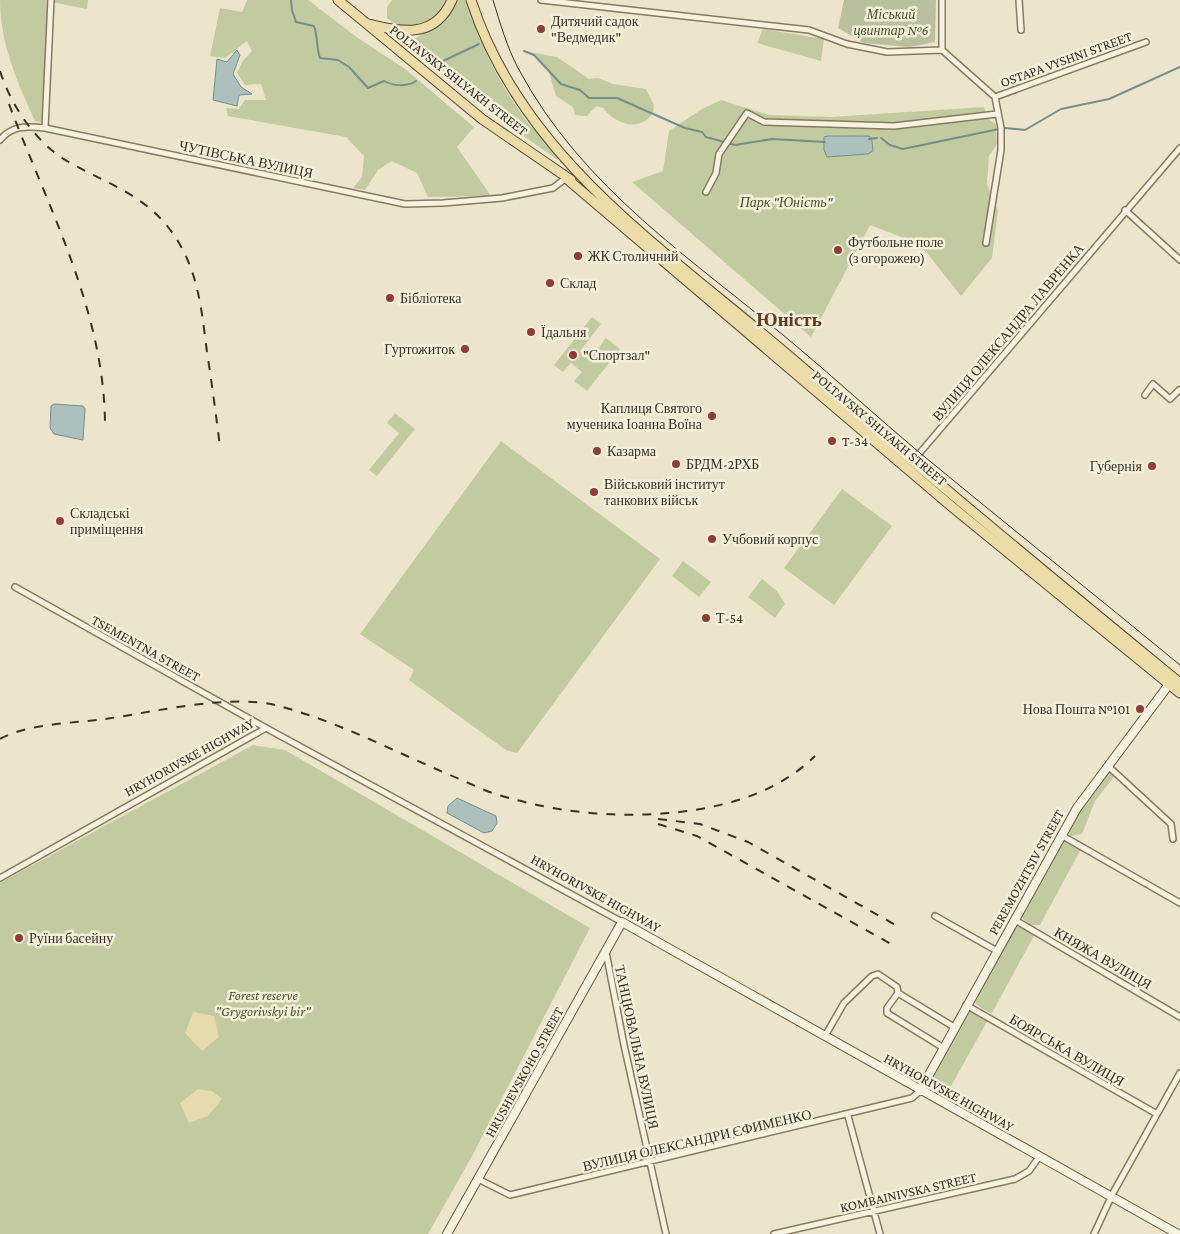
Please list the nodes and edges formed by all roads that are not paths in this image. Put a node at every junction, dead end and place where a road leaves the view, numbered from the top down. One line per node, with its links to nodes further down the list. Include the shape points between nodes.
1 (51, 0): 15 (street)
2 (338, 0): 9 (main road, POLTAVSKY SHLYAKH STREET)
3 (452, 0): 9 (main road, via 440,17 419,30 397,31)
4 (471, 0): 20 (main road, via 492,53 526,110 581,178)
5 (541, 0): 8 (street)
6 (942, 0): 12 (street)
7 (1019, 0): 10 (street)
8 (573, 2): 12 (street, via 809,30 847,44 887,52)
9 (367, 24): 18 (main road, POLTAVSKY SHLYAKH STREET, via 482,119)
10 (1021, 30)
11 (1146, 42): 13 (street, OSTAPA VYSHNI STREET)
12 (942, 50): 13 (street)
13 (995, 97): 14 (street)
14 (997, 114): 19 (street, via 894,126 764,122 747,113 719,154 716,173); 22 (street, via 1002,128 1001,150)
15 (45, 128): 16 (street, ЧУТІВСЬКА ВУЛИЦЯ, via 18,128 7,132); 18 (street, ЧУТІВСЬКА ВУЛИЦЯ, via 404,204 502,198 554,188)
16 (0, 140)
17 (1180, 148): 21 (street, ВУЛИЦЯ ОЛЕКСАНДРА ЛАВРЕНКА)
18 (566, 178): 20 (main road, POLTAVSKY SHLYAKH STREET); 26 (main road, POLTAVSKY SHLYAKH STREET)
19 (706, 192)
20 (606, 201): 26 (main road, POLTAVSKY SHLYAKH STREET)
21 (1125, 210): 23 (street); 26 (street, ВУЛИЦЯ ОЛЕКСАНДРА ЛАВРЕНКА)
22 (986, 242)
23 (1180, 260)
24 (1179, 390): 25 (street, via 1170,399 1154,384)
25 (1145, 395)
26 (909, 465): 28 (main road, POLTAVSKY SHLYAKH STREET)
27 (15, 587): 30 (street, TSEMENTNA STREET)
28 (1174, 682): 29 (main road, POLTAVSKY SHLYAKH STREET); 31 (street, PEREMOZHTSIV STREET)
29 (1180, 693)
30 (266, 728): 34 (street, HRYHORIVSKE HIGHWAY); 38 (street, HRYHORIVSKE HIGHWAY)
31 (1108, 766): 32 (street, PEREMOZHTSIV STREET); 33 (street, via 1171,824)
32 (1061, 836): 35 (street); 37 (street, PEREMOZHTSIV STREET)
33 (1173, 840)
34 (0, 878)
35 (1180, 904)
36 (935, 916): 39 (street)
37 (1014, 920): 39 (street, PEREMOZHTSIV STREET); 43 (street, КНЯЖА ВУЛИЦЯ)
38 (622, 922): 40 (street, HRUSHEVSKOHO STREET); 45 (street, HRYHORIVSKE HIGHWAY)
39 (997, 951): 42 (street, PEREMOZHTSIV STREET)
40 (606, 952): 52 (street, ТАНЦЮВАЛЬНА ВУЛИЦЯ); 53 (street, HRUSHEVSKOHO STREET)
41 (898, 993): 44 (street); 45 (street, via 897,988 880,975 872,976 844,1003); 46 (street, via 887,1013)
42 (966, 1005): 44 (street, PEREMOZHTSIV STREET); 49 (street, БОЯРСЬКА ВУЛИЦЯ)
43 (1180, 1016)
44 (954, 1027): 46 (street, PEREMOZHTSIV STREET)
45 (825, 1036): 48 (street, HRYHORIVSKE HIGHWAY)
46 (942, 1047): 48 (street, PEREMOZHTSIV STREET)
47 (1180, 1073): 49 (street)
48 (920, 1091): 50 (street, ВУЛИЦЯ ОЛЕКСАНДРИ ЄФИМЕНКО, via 912,1098); 51 (street, HRYHORIVSKE HIGHWAY)
49 (1157, 1114): 54 (street)
50 (848, 1116): 52 (street, ВУЛИЦЯ ОЛЕКСАНДРИ ЄФИМЕНКО); 55 (street)
51 (1039, 1157): 54 (street, HRYHORIVSKE HIGHWAY); 55 (street, KOMBAINIVSKA STREET, via 1029,1171 1015,1179)
52 (650, 1163): 53 (street, ВУЛИЦЯ ОЛЕКСАНДРИ ЄФИМЕНКО, via 510,1195); 57 (street, ТАНЦЮВАЛЬНА ВУЛИЦЯ)
53 (478, 1179): 56 (street, HRUSHEVSKOHO STREET)
54 (1112, 1196): 60 (street); 61 (street, HRYHORIVSKE HIGHWAY)
55 (874, 1213): 58 (street, KOMBAINIVSKA STREET); 59 (street)
56 (446, 1234)
57 (666, 1234)
58 (774, 1234)
59 (880, 1234)
60 (1094, 1234)
61 (1178, 1234)

